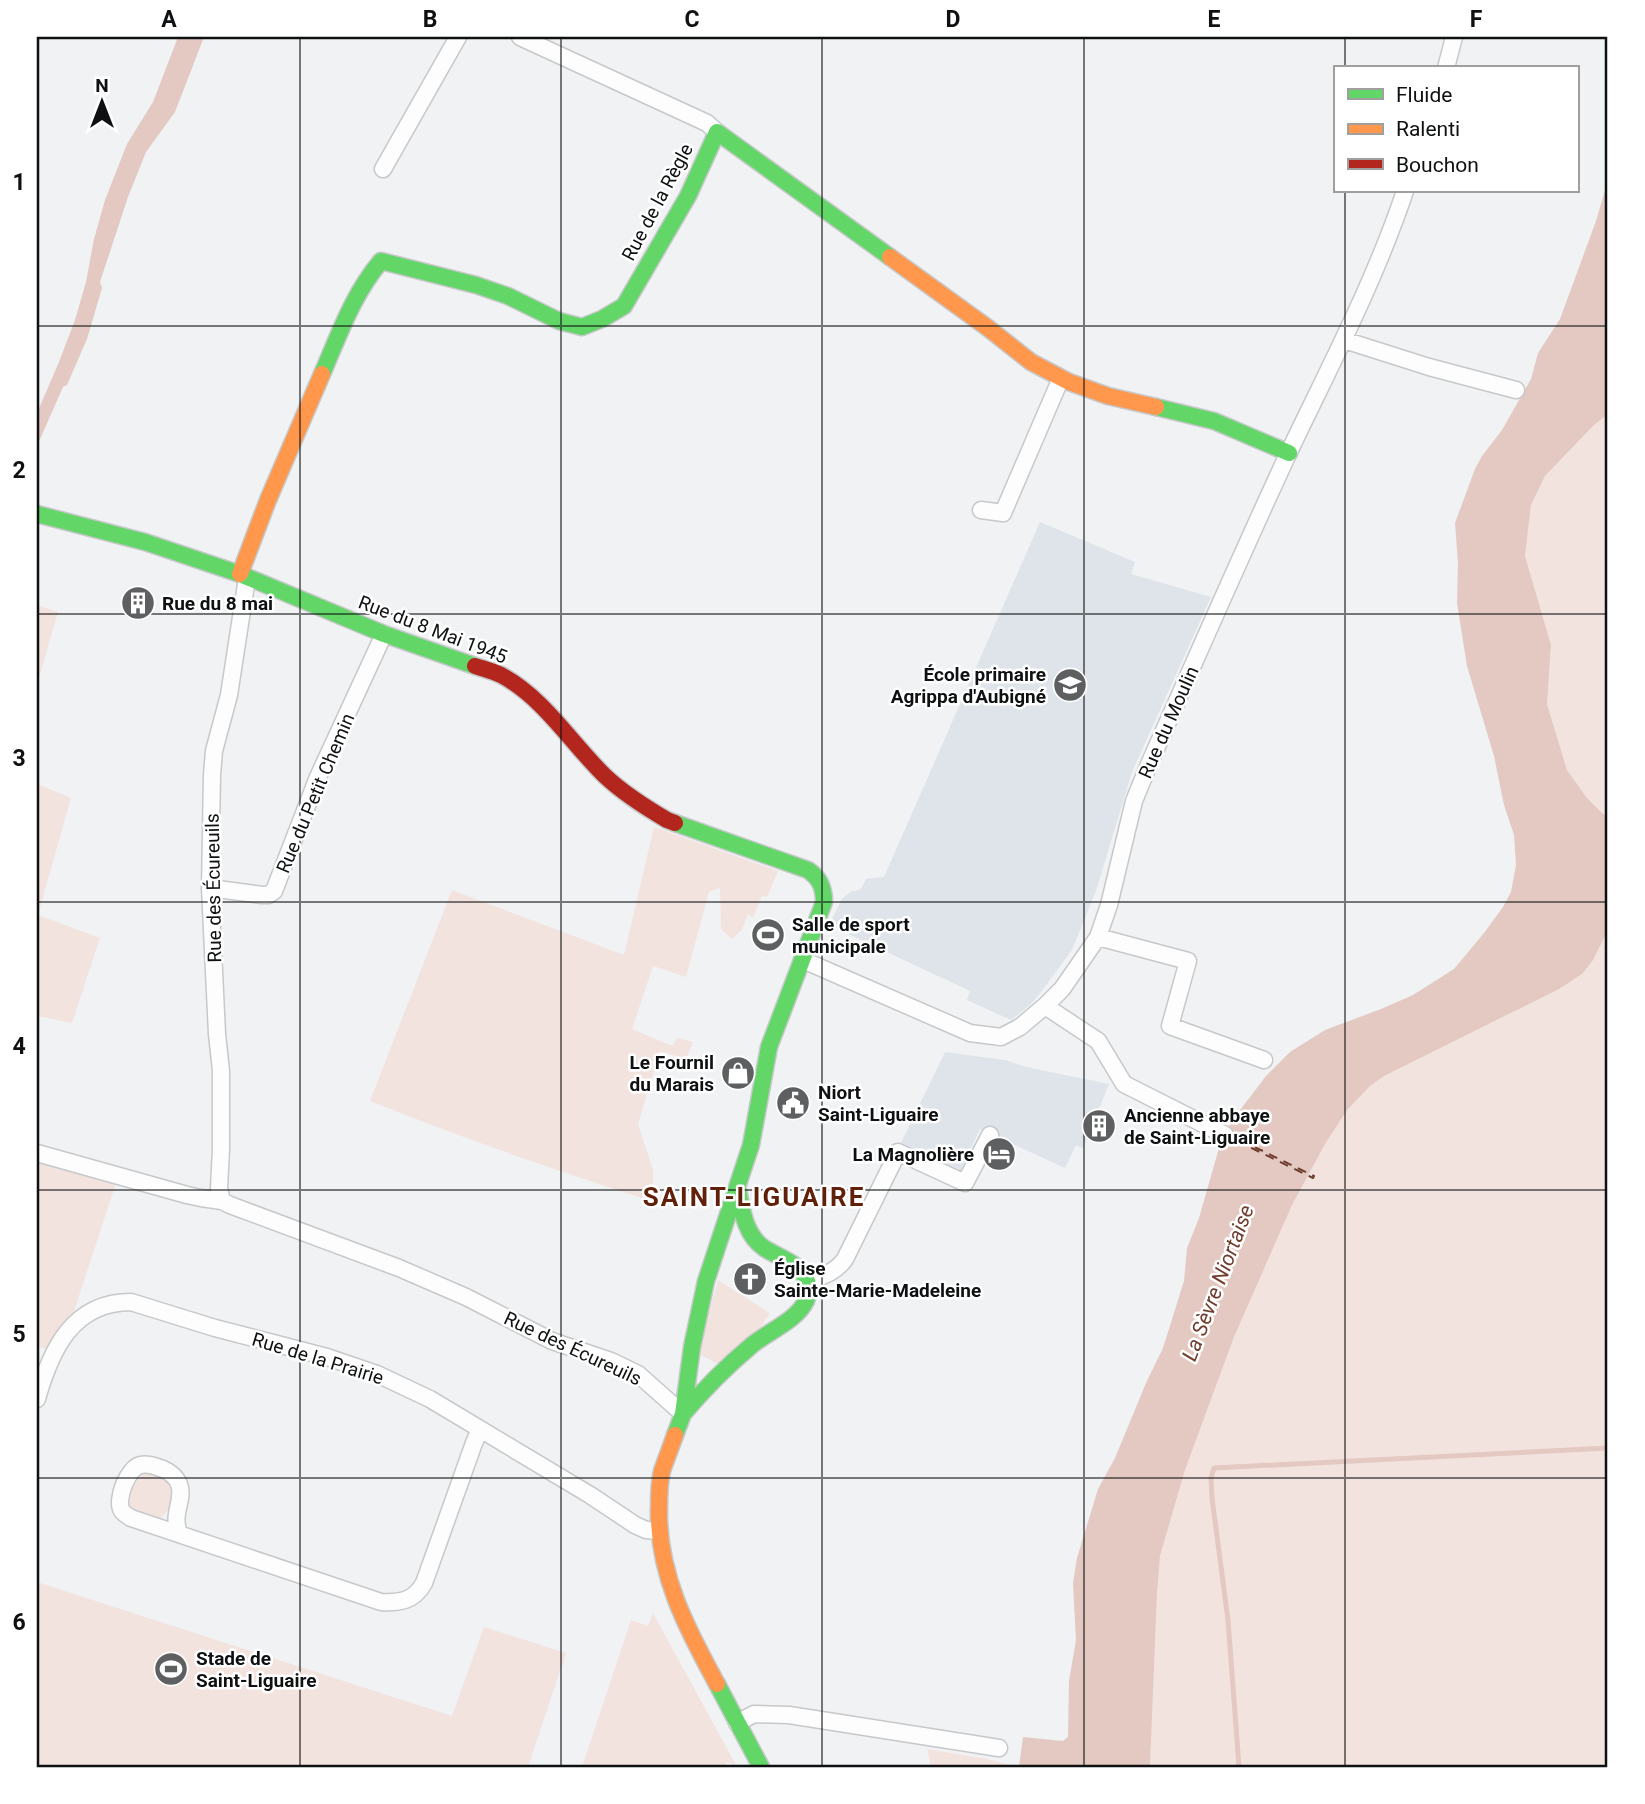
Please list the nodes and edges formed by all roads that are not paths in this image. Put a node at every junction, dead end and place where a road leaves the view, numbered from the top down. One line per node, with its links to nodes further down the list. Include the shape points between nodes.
1 (457, 37): 6 (street)
2 (520, 37): 5 (street, via 707,123)
3 (1454, 37): 4 (street)
4 (1447, 66)
5 (717, 132): 9 (street, Rue de la Règle, via 1031,362); 14 (street, Rue de la Règle, via 688,196 624,306 602,320 582,327 559,321 476,285 381,261 369,273 345,322 262,514)
6 (383, 169)
7 (1405, 192): 8 (street, Rue du Moulin)
8 (1344, 340): 10 (street); 11 (street, Rue du Moulin)
9 (1060, 378): 11 (street, Rue de la Règle, via 1108,396 1214,421); 12 (street, via 1003,513)
10 (1516, 390)
11 (1289, 453): 17 (street, Rue du Moulin, via 1134,801)
12 (981, 510)
13 (37, 514): 14 (street, Rue du 8 Mai 1945, via 145,542)
14 (244, 576): 15 (street, Rue du 8 Mai 1945); 16 (street, Rue des Écureuils, via 229,695 214,751)
15 (384, 634): 16 (street, Rue du Petit Chemin, via 318,777 274,891 262,895); 18 (street, Rue du 8 Mai 1945, via 499,674 516,685 619,789 656,814 817,876 824,902)
16 (210, 888): 25 (street, Rue des Écureuils, via 221,1071)
17 (1098, 937): 19 (street, Rue du Moulin); 20 (street, via 1188,961 1170,1026)
18 (803, 960): 19 (street, Rue du Moulin, via 971,1033 1000,1037); 24 (street, Rue du 8 Mai 1945, via 769,1047)
19 (1045, 1006): 22 (street, via 1098,1041 1124,1084)
20 (1264, 1060)
21 (989, 1135): 28 (street, via 965,1183 898,1152 841,1265)
22 (1225, 1135)
23 (37, 1153): 25 (street, Rue des Écureuils, via 187,1195)
24 (738, 1190): 26 (street); 27 (street, Rue du 8 Mai 1945)
25 (222, 1200): 32 (street, Rue des Écureuils, via 399,1268 552,1342 611,1361 638,1374)
26 (754, 1238): 27 (street, via 736,1233); 28 (street, via 801,1271)
27 (719, 1240): 29 (street, Rue du 8 Mai 1945)
28 (808, 1282): 30 (street, via 807,1298 799,1310)
29 (690, 1361): 30 (street, via 696,1374); 32 (street, Rue du 8 Mai 1945)
30 (716, 1376): 32 (street)
31 (37, 1399): 33 (street, Rue de la Prairie, via 55,1349 76,1322 102,1306 131,1303 377,1374)
32 (683, 1413): 34 (street, via 662,1472)
33 (480, 1429): 34 (street, Rue de la Prairie, via 635,1525); 35 (street, via 424,1583 405,1601 381,1602)
34 (658, 1531): 36 (street, via 680,1613)
35 (179, 1533): 35 (street, via 122,1512 120,1499 127,1476 136,1466 167,1471 178,1481)
36 (737, 1723): 37 (street, via 754,1714 789,1715); 38 (street)
37 (999, 1748)
38 (761, 1767)

